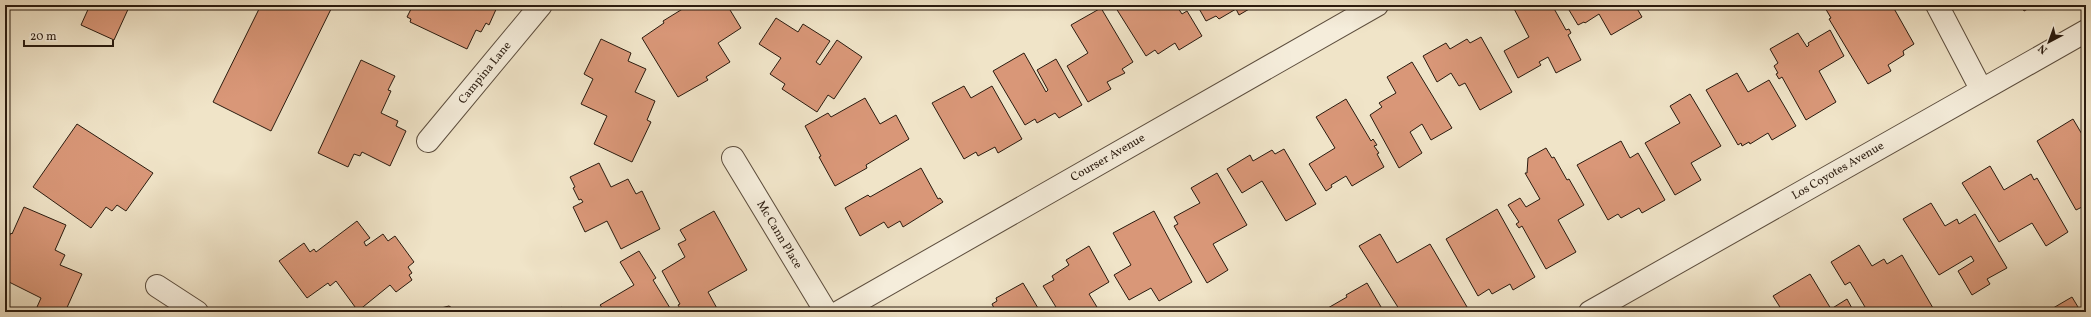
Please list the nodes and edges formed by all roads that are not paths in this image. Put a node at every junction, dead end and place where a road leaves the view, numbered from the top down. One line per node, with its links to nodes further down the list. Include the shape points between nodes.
1 (541, 5): 6 (street, Campina Lane)
2 (1377, 5): 11 (street, Courser Avenue)
3 (1937, 5): 5 (street)
4 (2086, 31): 5 (street, Los Coyotes Avenue)
5 (1982, 89): 12 (street, Los Coyotes Avenue)
6 (428, 141)
7 (733, 158): 10 (street, Mc Cann Place)
8 (156, 286): 9 (street)
9 (197, 312)
10 (826, 312)
11 (839, 312)
12 (1590, 312)

